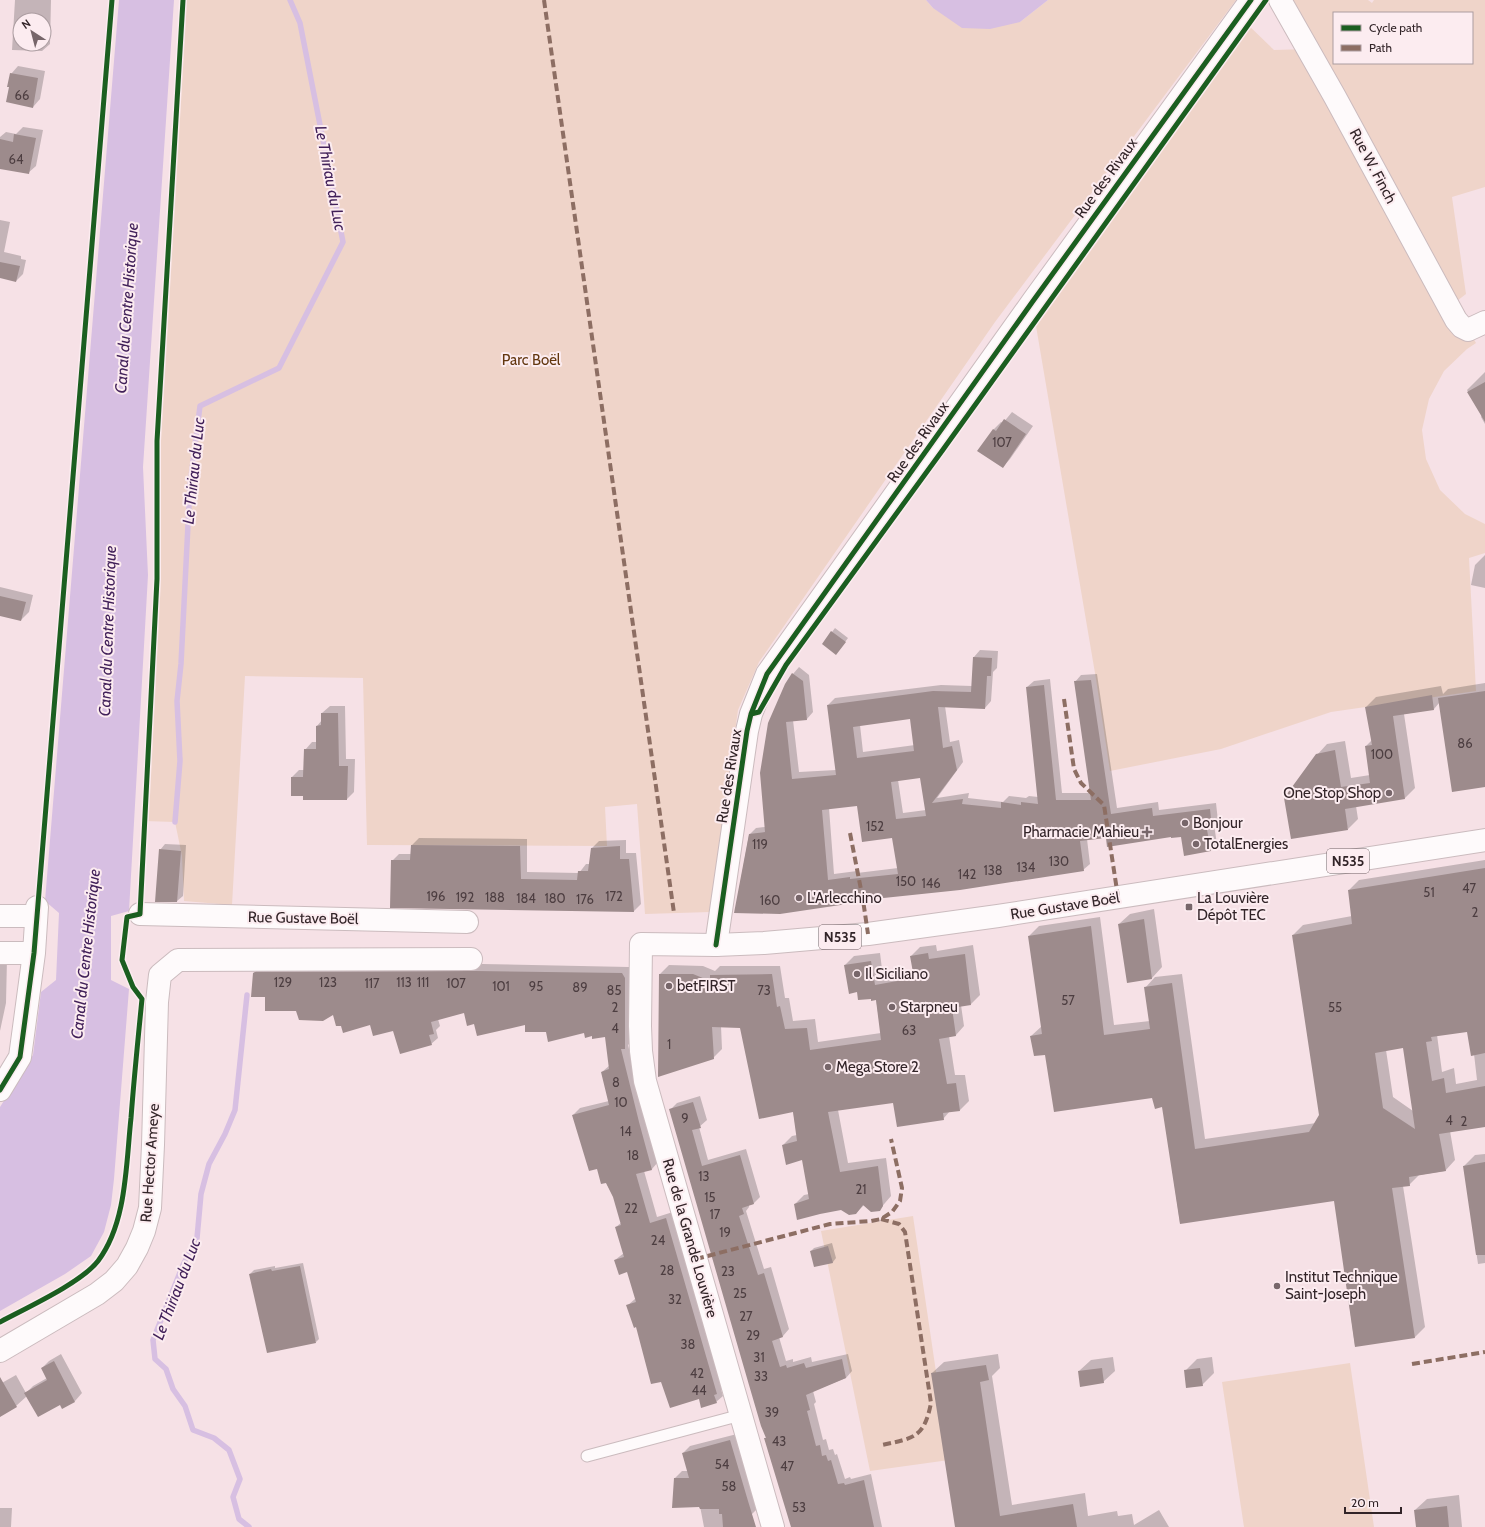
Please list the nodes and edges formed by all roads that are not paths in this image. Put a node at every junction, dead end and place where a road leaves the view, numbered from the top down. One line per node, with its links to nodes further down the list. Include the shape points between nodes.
1 (1251, 0): 9 (street, Rue des Rivaux, via 767,674 747,730)
2 (1280, 0): 3 (street, Rue W. Finch, via 1456,320 1462,327)
3 (1476, 326)
4 (1485, 840): 9 (street, Rue Gustave Boël / N535, via 868,934)
5 (140, 914): 7 (street, Rue Gustave Boël)
6 (0, 916): 11 (street, via 36,912)
7 (467, 922)
8 (641, 944): 9 (street, Rue Gustave Boël / N535); 15 (street, Rue de la Grande Louvière, via 640,1026 646,1081)
9 (716, 945)
10 (0, 953): 11 (street)
11 (34, 953): 13 (street, via 20,1057)
12 (471, 959): 14 (street, Rue Hector Ameye, via 178,960 160,975 150,1208 142,1236 127,1266 114,1281 97,1294)
13 (0, 1090)
14 (0, 1351)
15 (741, 1415): 16 (lane); 17 (street, Rue de la Grande Louvière)
16 (587, 1456)
17 (773, 1527)

